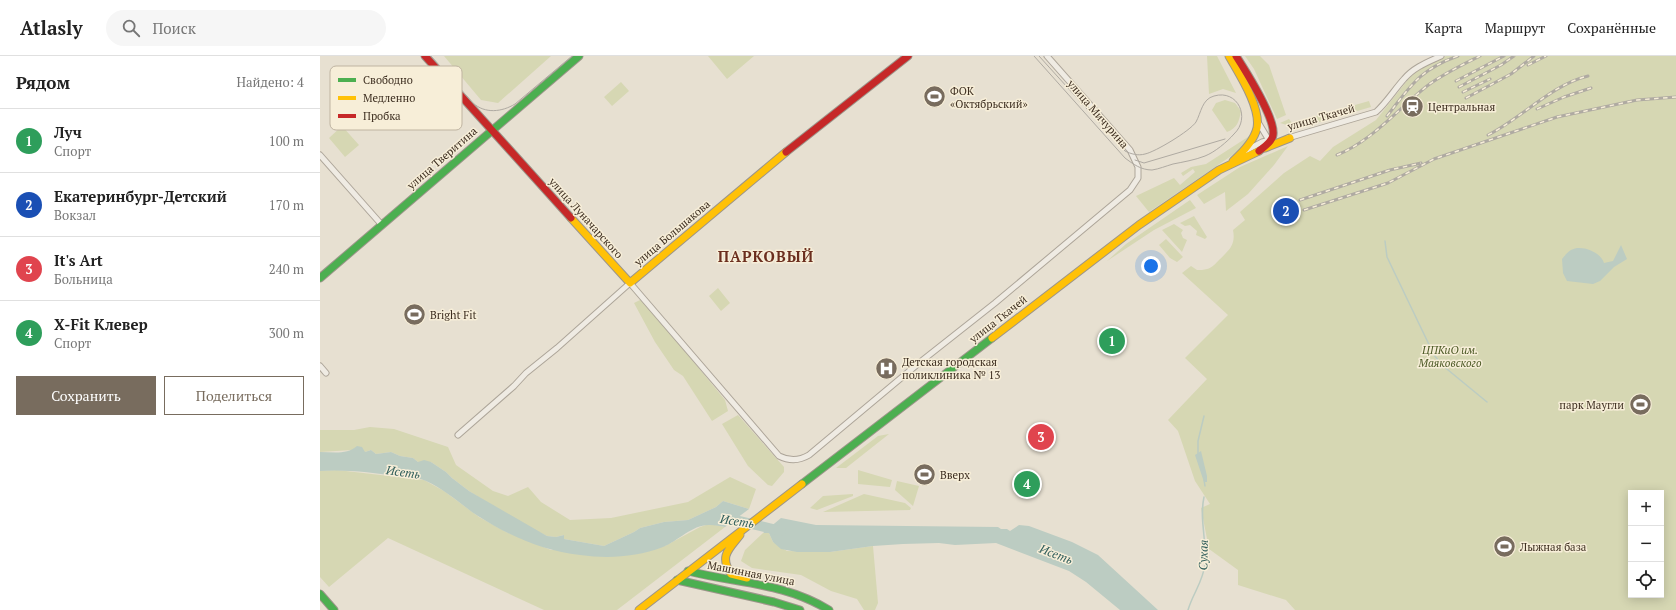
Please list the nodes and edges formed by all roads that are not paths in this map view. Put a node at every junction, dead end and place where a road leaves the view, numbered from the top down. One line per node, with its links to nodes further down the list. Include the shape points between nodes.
1 (425, 56): 8 (main road, улица Луначарского)
2 (579, 56): 12 (main road, улица Тверитина)
3 (908, 56): 22 (main road, улица Большакова, via 818,126)
4 (1047, 56): 19 (street, улица Мичурина, via 1130,150 1138,167)
5 (1229, 56): 10 (main road, via 1248,90)
6 (1236, 56): 11 (main road, via 1253,84)
7 (1441, 56): 13 (street, улица Ткачей, via 1416,68 1376,112)
8 (434, 66)
9 (462, 97): 12 (main road, улица Луначарского)
10 (1256, 117): 14 (street); 16 (main road, via 1257,129)
11 (1271, 124): 13 (main road, via 1281,135); 14 (main road, via 1274,131)
12 (491, 130): 20 (main road, улица Тверитина); 22 (main road, улица Луначарского)
13 (1290, 138): 14 (street, улица Ткачей); 15 (main road)
14 (1271, 140): 15 (main road, улица Ткачей); 16 (street, улица Ткачей)
15 (1260, 150): 18 (main road, улица Ткачей)
16 (1240, 154): 18 (main road)
17 (320, 155): 20 (street)
18 (1223, 168): 27 (main road, улица Ткачей, via 1139,225 780,500)
19 (1138, 178): 26 (street, улица Ткачей, via 1130,190 1024,278 809,455)
20 (381, 224): 21 (main road, улица Тверитина)
21 (320, 278)
22 (630, 283): 25 (street, улица Большакова); 26 (street, улица Луначарского, via 779,456 787,460)
23 (320, 366): 24 (street)
24 (326, 373)
25 (458, 435)
26 (797, 460)
27 (727, 546): 28 (main road); 30 (main road, via 725,559 728,570 735,576 755,580)
28 (688, 572): 29 (main road); 30 (main road, Машинная улица, via 748,584)
29 (677, 580): 33 (main road); 34 (main road, Машинная улица)
30 (761, 584): 35 (main road, Машинная улица, via 799,594)
31 (320, 594): 32 (main road)
32 (334, 610)
33 (638, 610)
34 (800, 610)
35 (829, 610)

